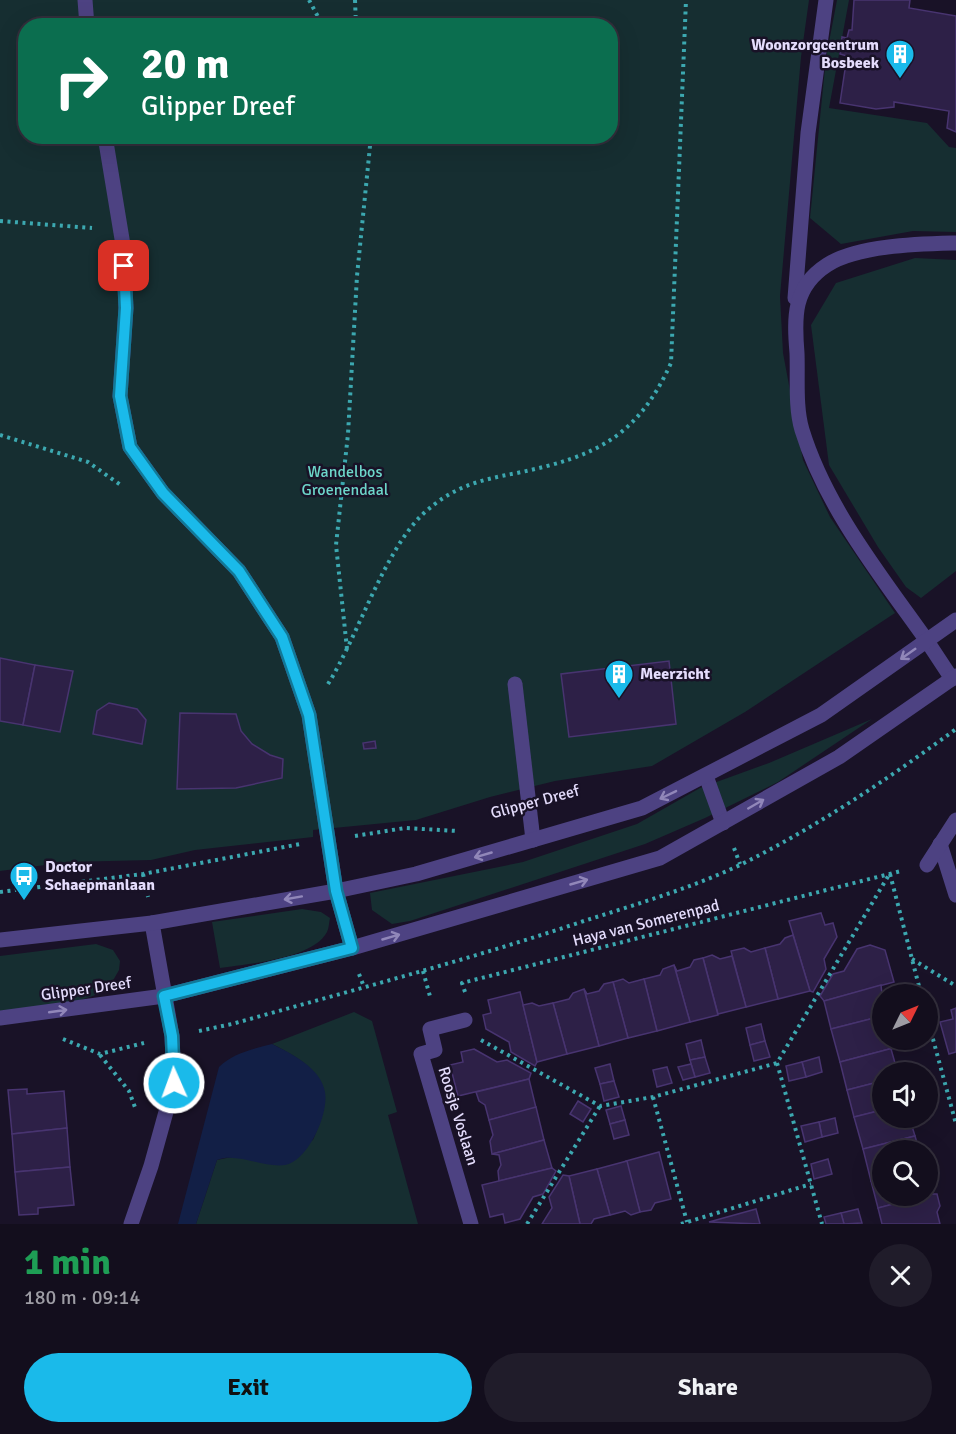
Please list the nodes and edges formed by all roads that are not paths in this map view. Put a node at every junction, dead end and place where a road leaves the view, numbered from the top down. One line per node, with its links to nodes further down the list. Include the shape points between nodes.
1 (85, 0): 3 (street)
2 (826, 0): 6 (street, via 808,133)
3 (86, 18)
4 (106, 144): 17 (street, via 120,230 126,308 120,396 130,447 163,493 239,571 282,637 309,715)
5 (956, 243): 6 (street, via 871,250 827,264 804,286)
6 (794, 315): 8 (street, Glipper Dreef, via 802,428 816,466 849,527)
7 (956, 620): 8 (street)
8 (927, 641): 9 (street, Glipper Dreef); 11 (street, one-way to 11, via 821,716)
9 (954, 678): 13 (street, Glipper Dreef, one-way to 9, via 839,757)
10 (515, 684): 14 (street)
11 (706, 776): 13 (street); 14 (street, one-way to 14, via 642,808)
12 (956, 820): 15 (street)
13 (723, 823): 21 (street, Glipper Dreef, one-way to 13, via 660,858)
14 (533, 840): 17 (street, one-way to 17, via 416,874)
15 (940, 844): 16 (street); 18 (street)
16 (927, 865)
17 (336, 891): 19 (street, one-way to 19); 21 (street)
18 (956, 895)
19 (152, 923): 20 (street); 22 (street)
20 (0, 940)
21 (352, 948): 22 (street, Glipper Dreef)
22 (164, 996): 23 (street, Glipper Dreef, one-way to 22); 25 (street, via 172,1036 174,1083)
23 (0, 1018)
24 (465, 1020): 26 (street, Roosje Voslaan, via 430,1029 435,1050 421,1054)
25 (131, 1224)
26 (471, 1224)

